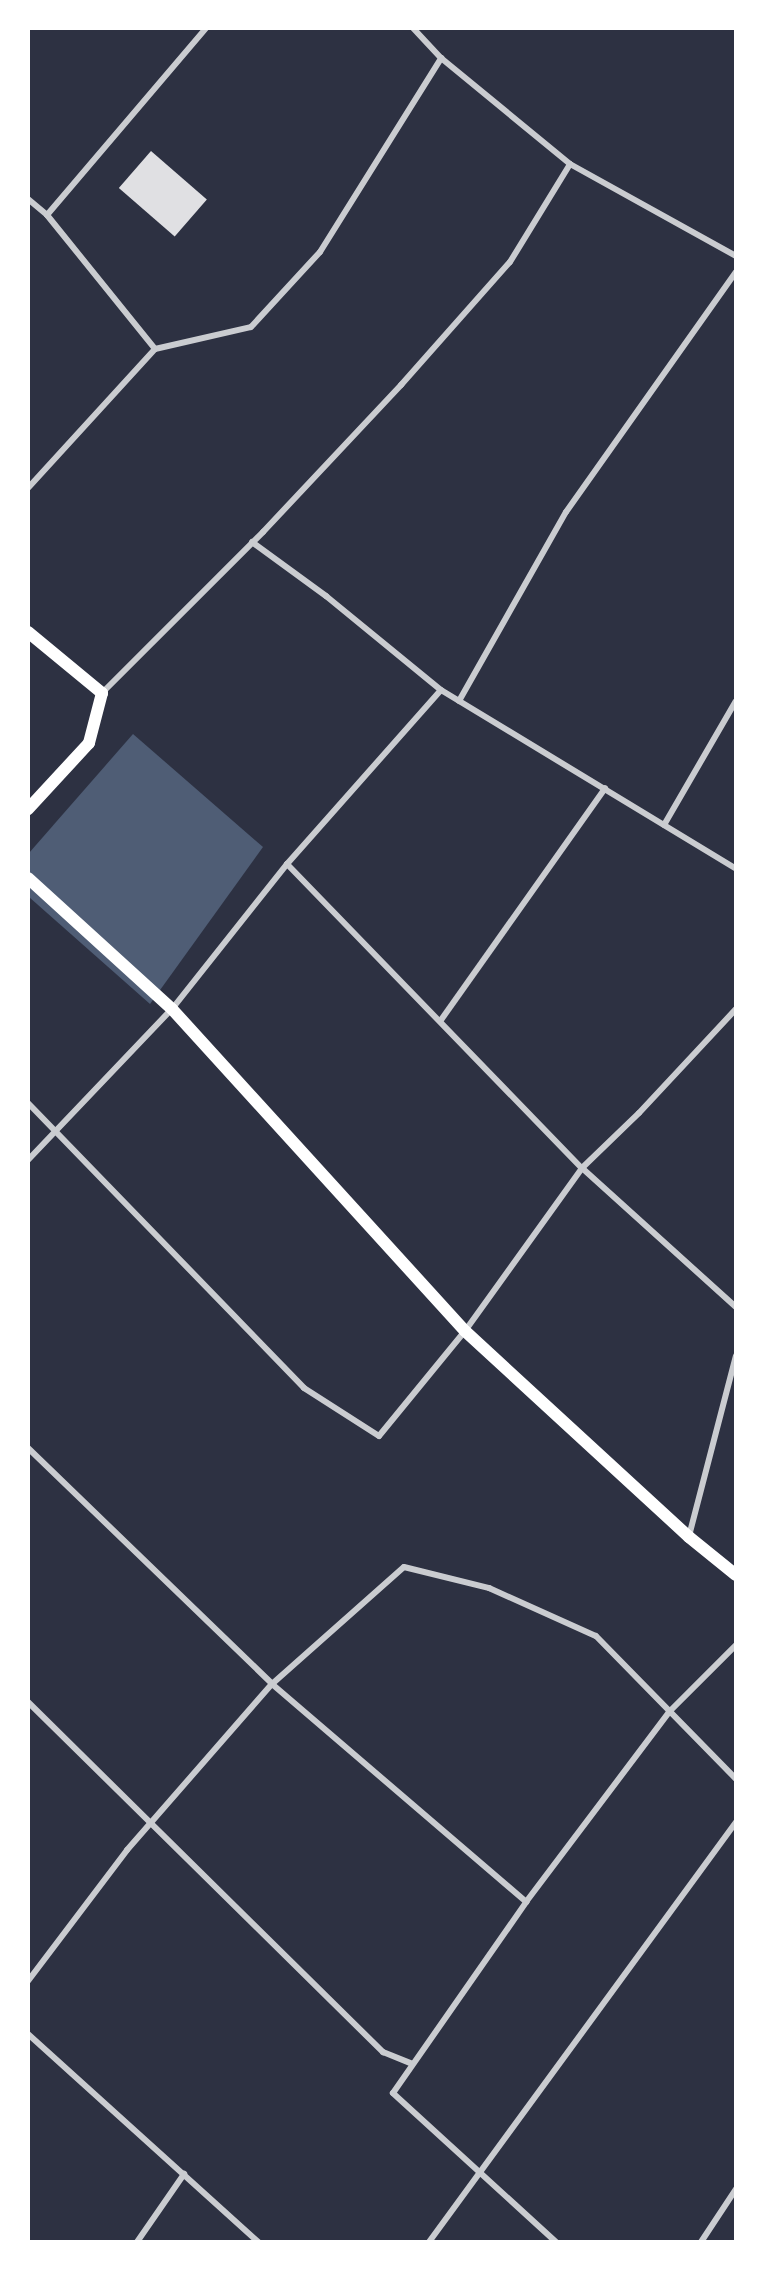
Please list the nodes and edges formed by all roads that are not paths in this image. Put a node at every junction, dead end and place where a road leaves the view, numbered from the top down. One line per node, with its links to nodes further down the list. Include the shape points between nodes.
1 (206, 28): 6 (street)
2 (413, 28): 3 (street)
3 (441, 58): 4 (street); 9 (street, via 320,252 251,327)
4 (570, 164): 7 (street); 11 (street, via 510,262 401,385)
5 (28, 200): 6 (street)
6 (47, 215): 9 (street)
7 (735, 256)
8 (735, 272): 15 (street, via 566,512)
9 (155, 349): 10 (street)
10 (28, 488)
11 (252, 542): 13 (street, via 326,596); 14 (street)
12 (28, 632): 14 (main road)
13 (441, 690): 15 (street); 20 (street)
14 (102, 693): 18 (main road, via 89,743)
15 (459, 701): 17 (street)
16 (735, 701): 19 (street)
17 (604, 788): 19 (street); 25 (street)
18 (28, 809)
19 (664, 825): 21 (street)
20 (287, 864): 23 (street); 25 (street)
21 (735, 869)
22 (28, 878): 23 (main road)
23 (172, 1009): 27 (street); 31 (main road)
24 (735, 1009): 29 (street)
25 (441, 1020): 29 (street)
26 (28, 1103): 27 (street)
27 (55, 1129): 28 (street); 31 (street, via 304,1388 379,1436)
28 (28, 1160)
29 (582, 1168): 30 (street); 31 (street)
30 (735, 1308)
31 (465, 1331): 34 (main road)
32 (735, 1356): 34 (street)
33 (28, 1448): 37 (street)
34 (689, 1537): 35 (main road)
35 (735, 1575)
36 (735, 1645): 39 (street)
37 (272, 1684): 39 (street, via 404,1567 489,1588 596,1636); 42 (street); 43 (street)
38 (28, 1702): 42 (street)
39 (669, 1712): 40 (street); 43 (street)
40 (735, 1779)
41 (735, 1822): 48 (street)
42 (150, 1824): 44 (street); 46 (street, via 382,2052)
43 (526, 1902): 46 (street)
44 (28, 1981)
45 (28, 2034): 47 (street)
46 (412, 2064): 48 (street, via 393,2093)
47 (184, 2174): 50 (street); 51 (street)
48 (481, 2174): 52 (street); 53 (street)
49 (735, 2189): 54 (street)
50 (137, 2241)
51 (258, 2241)
52 (429, 2241)
53 (556, 2241)
54 (701, 2241)

